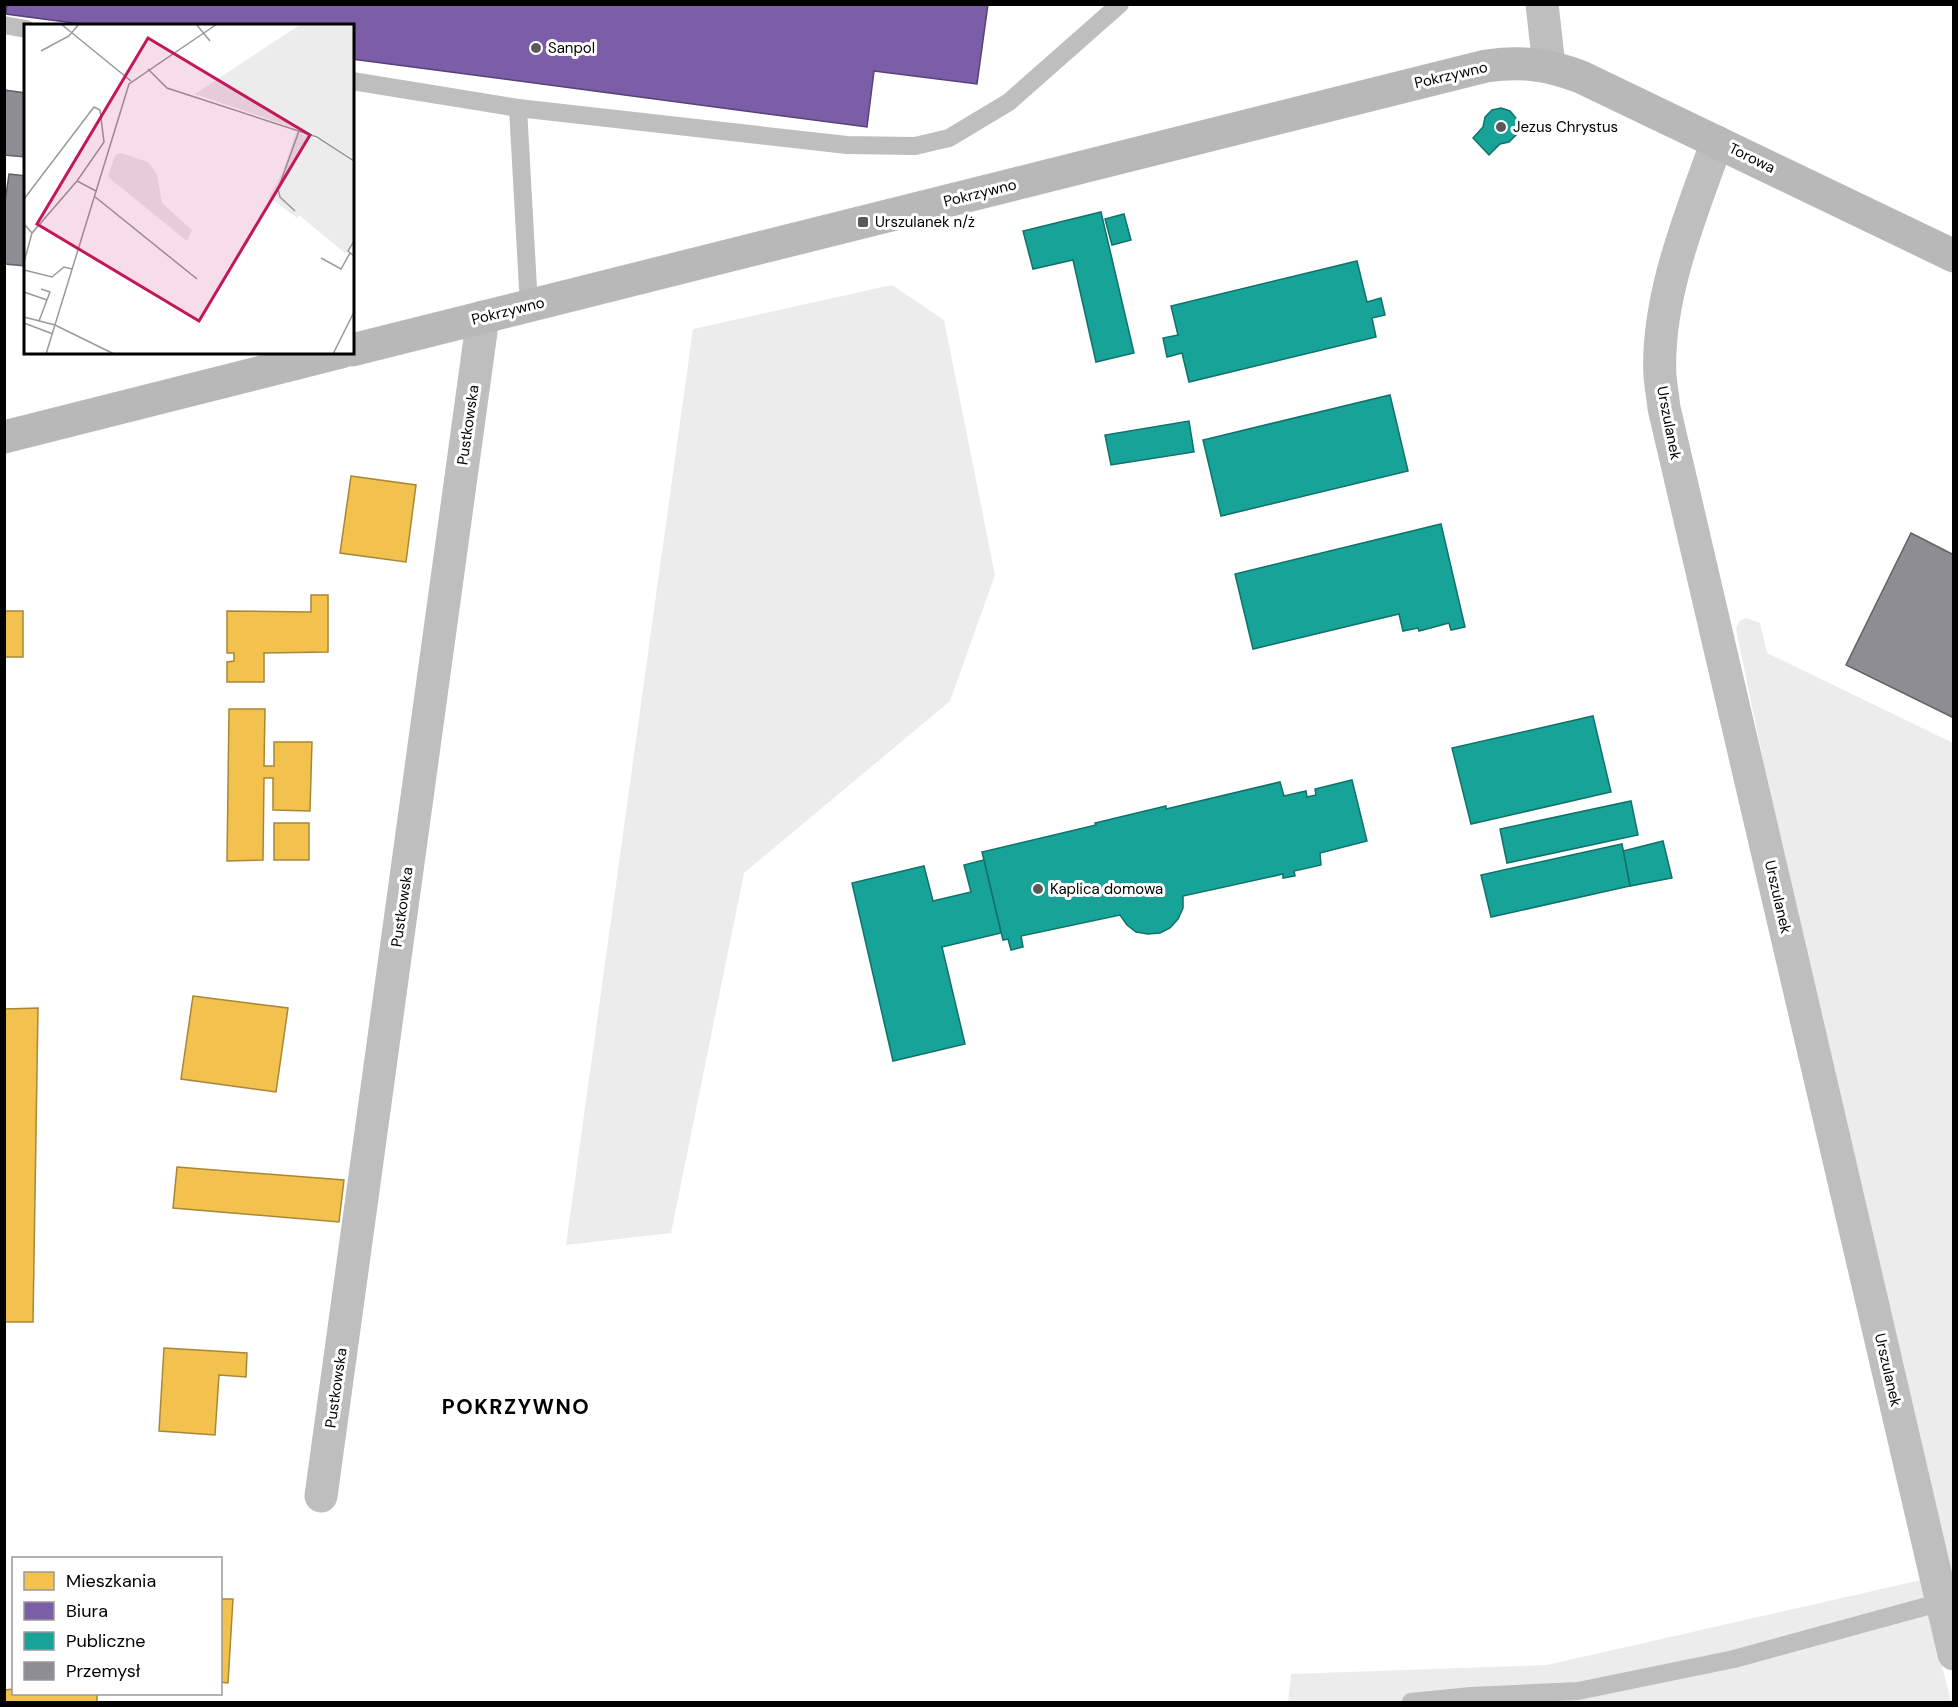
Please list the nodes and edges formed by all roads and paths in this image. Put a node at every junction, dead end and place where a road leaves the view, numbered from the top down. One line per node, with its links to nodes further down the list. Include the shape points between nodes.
1 (1120, 4): 7 (lane, via 1009,102 949,138 915,146 847,145)
2 (1542, 4): 5 (street)
3 (4, 25): 4 (lane)
4 (24, 29)
5 (1549, 66): 8 (street, Torowa); 10 (street, Pokrzywno, via 1486,66)
6 (354, 81): 7 (lane)
7 (518, 108): 10 (lane)
8 (1717, 142): 9 (street, Torowa); 16 (street, Urszulanek, via 1669,293 1660,362 1664,408)
9 (1953, 256)
10 (529, 306): 11 (street, Pokrzywno)
11 (483, 317): 12 (street, Pokrzywno); 15 (street, Pustkowska)
12 (354, 349)
13 (333, 354): 14 (street)
14 (4, 437)
15 (321, 1496)
16 (1942, 1602): 17 (street, Urszulanek); 18 (lane, via 1734,1659 1578,1691)
17 (1953, 1654)
18 (1411, 1702)

